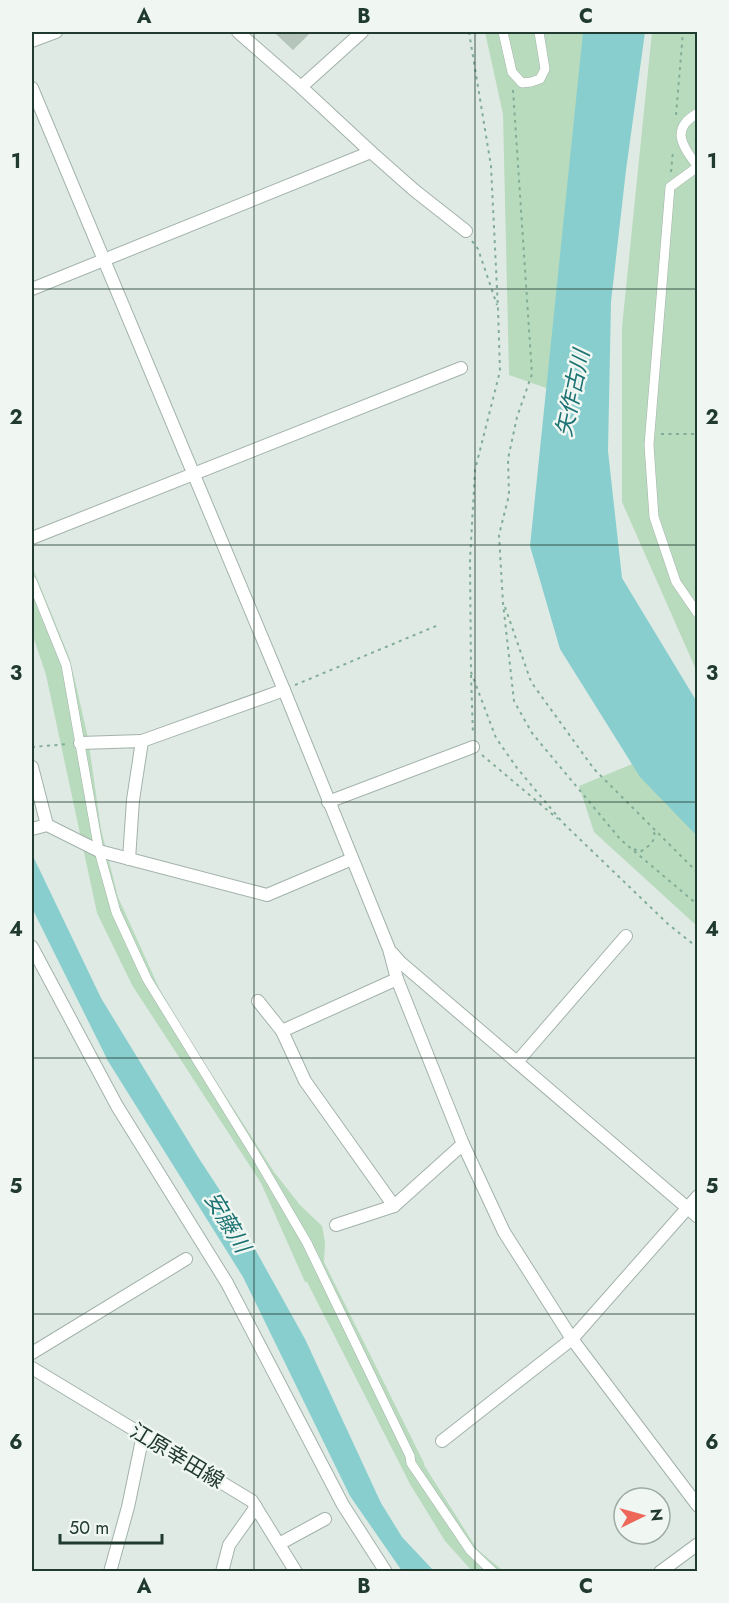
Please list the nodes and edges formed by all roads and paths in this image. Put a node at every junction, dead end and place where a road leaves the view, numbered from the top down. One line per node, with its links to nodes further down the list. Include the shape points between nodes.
1 (56, 32): 8 (street)
2 (238, 32): 10 (street)
3 (362, 32): 10 (street)
4 (469, 32): 20 (path, via 491,166)
5 (504, 32): 9 (street)
6 (539, 32): 9 (street, via 545,69 540,78 522,82)
7 (683, 32): 12 (path)
8 (32, 41)
9 (512, 72): 27 (path, via 532,374 508,459 509,495 499,535)
10 (301, 87): 15 (street)
11 (32, 88): 18 (street)
12 (676, 114)
13 (698, 114): 16 (street, via 685,121 681,130 682,142 696,168)
14 (673, 149): 16 (path)
15 (371, 152): 17 (street); 18 (street)
16 (670, 187): 22 (street)
17 (466, 231): 20 (path, via 478,249)
18 (104, 259): 19 (street); 24 (street)
19 (32, 289)
20 (498, 309): 30 (path, via 500,371 474,470)
21 (461, 368): 24 (street)
22 (650, 434): 23 (path); 28 (street, via 654,517 676,582)
23 (698, 434)
24 (193, 474): 25 (street); 31 (street)
25 (32, 538)
26 (32, 581): 33 (street, via 66,665)
27 (503, 603): 40 (path, via 534,686 594,769); 42 (path, via 514,701 532,733)
28 (698, 614)
29 (436, 626): 31 (path)
30 (471, 672): 35 (path); 38 (path, via 496,738)
31 (284, 690): 32 (street); 37 (street)
32 (142, 741): 33 (street); 44 (street)
33 (80, 743): 34 (path); 43 (street)
34 (32, 747)
35 (473, 747): 37 (street); 38 (path)
36 (32, 767): 39 (street)
37 (328, 802): 45 (street)
38 (562, 823): 50 (path)
39 (47, 825): 41 (street); 43 (street)
40 (652, 826): 42 (path, via 656,834 651,844 640,852); 46 (path)
41 (32, 829)
42 (630, 847): 47 (path)
43 (99, 851): 44 (street); 77 (street, via 116,912 147,979 307,1243 411,1463 470,1550)
44 (129, 859): 45 (street, via 267,896)
45 (352, 859): 51 (street)
46 (698, 873)
47 (698, 905)
48 (626, 936): 55 (street)
49 (32, 947): 76 (street, via 117,1106 227,1283 343,1505)
50 (698, 948)
51 (389, 949): 52 (street); 55 (street)
52 (397, 979): 54 (street); 56 (street)
53 (258, 1001): 54 (street)
54 (282, 1031): 58 (street, via 305,1082)
55 (517, 1062): 59 (street)
56 (463, 1144): 58 (street); 63 (street, via 504,1232)
57 (698, 1196): 59 (street)
58 (394, 1206): 61 (street)
59 (687, 1208): 60 (street); 63 (street)
60 (698, 1217)
61 (336, 1225)
62 (186, 1259): 64 (street)
63 (572, 1339): 67 (street); 68 (street)
64 (32, 1353)
65 (32, 1368): 66 (street, 江原幸田線)
66 (143, 1435): 69 (street, 江原幸田線); 73 (street)
67 (442, 1441)
68 (698, 1506)
69 (256, 1507): 71 (street, 江原幸田線); 74 (street, via 229,1545)
70 (326, 1519): 71 (street)
71 (279, 1544): 75 (street, 江原幸田線)
72 (698, 1544): 78 (street)
73 (110, 1572)
74 (222, 1572)
75 (297, 1572)
76 (386, 1572)
77 (493, 1572)
78 (660, 1572)

